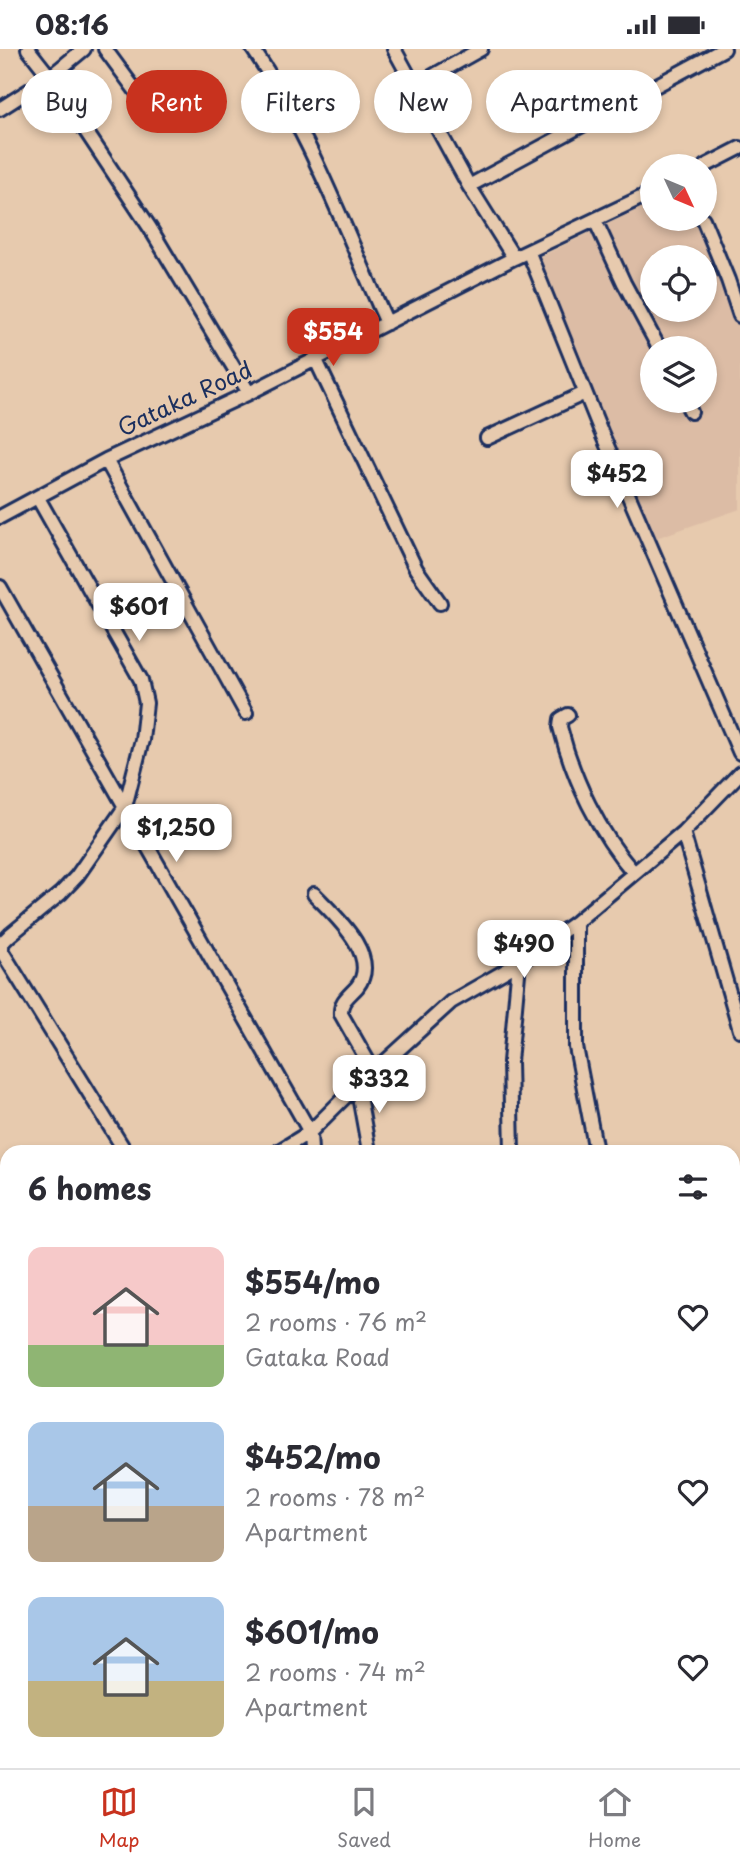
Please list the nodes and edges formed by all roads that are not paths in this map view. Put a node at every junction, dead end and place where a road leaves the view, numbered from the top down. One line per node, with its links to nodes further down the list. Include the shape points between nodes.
1 (28, 49): 8 (street)
2 (84, 49): 9 (street)
3 (105, 49): 12 (street)
4 (253, 49): 27 (street, via 300,126)
5 (394, 49): 10 (street)
6 (481, 49): 11 (street)
7 (724, 49): 19 (street)
8 (44, 70)
9 (58, 70)
10 (406, 70)
11 (444, 70)
12 (126, 78)
13 (21, 96): 14 (street)
14 (0, 109)
15 (87, 133): 30 (street)
16 (440, 133): 19 (street)
17 (740, 148): 18 (street)
18 (718, 159)
19 (469, 186): 24 (street)
20 (640, 198): 21 (street, Gataka Road)
21 (595, 220): 23 (street, Gataka Road); 28 (street)
22 (709, 231): 25 (street)
23 (529, 253): 24 (street, Gataka Road); 31 (street)
24 (514, 258): 27 (street, Gataka Road)
25 (734, 281): 26 (street)
26 (740, 316)
27 (387, 323): 29 (street, Gataka Road)
28 (653, 336)
29 (315, 358): 30 (street, Gataka Road); 37 (street, via 416,569)
30 (249, 393): 33 (street, Gataka Road)
31 (585, 393): 32 (street); 40 (street)
32 (487, 437)
33 (106, 460): 34 (street, Gataka Road); 38 (street)
34 (38, 498): 35 (street, Gataka Road); 42 (street, via 141,680 146,703 142,740)
35 (0, 517)
36 (0, 587): 42 (street)
37 (440, 603)
38 (246, 713)
39 (568, 715): 44 (street, via 561,719 560,727 590,807 608,841)
40 (740, 753)
41 (740, 773): 43 (street)
42 (125, 807): 51 (street); 52 (street, via 69,885 3,942 1,950)
43 (683, 832): 44 (street); 48 (street)
44 (634, 873): 46 (street)
45 (314, 894): 49 (street, via 348,930 365,966 361,981 343,1001 341,1014)
46 (576, 922): 47 (street); 57 (street, via 576,1047)
47 (519, 963): 49 (street, via 451,1002); 56 (street, via 510,1062)
48 (740, 1030)
49 (374, 1072): 50 (street)
50 (357, 1085): 51 (street); 55 (street)
51 (310, 1132): 53 (street); 54 (street)
52 (121, 1145)
53 (289, 1145)
54 (311, 1145)
55 (368, 1145)
56 (512, 1145)
57 (595, 1145)

